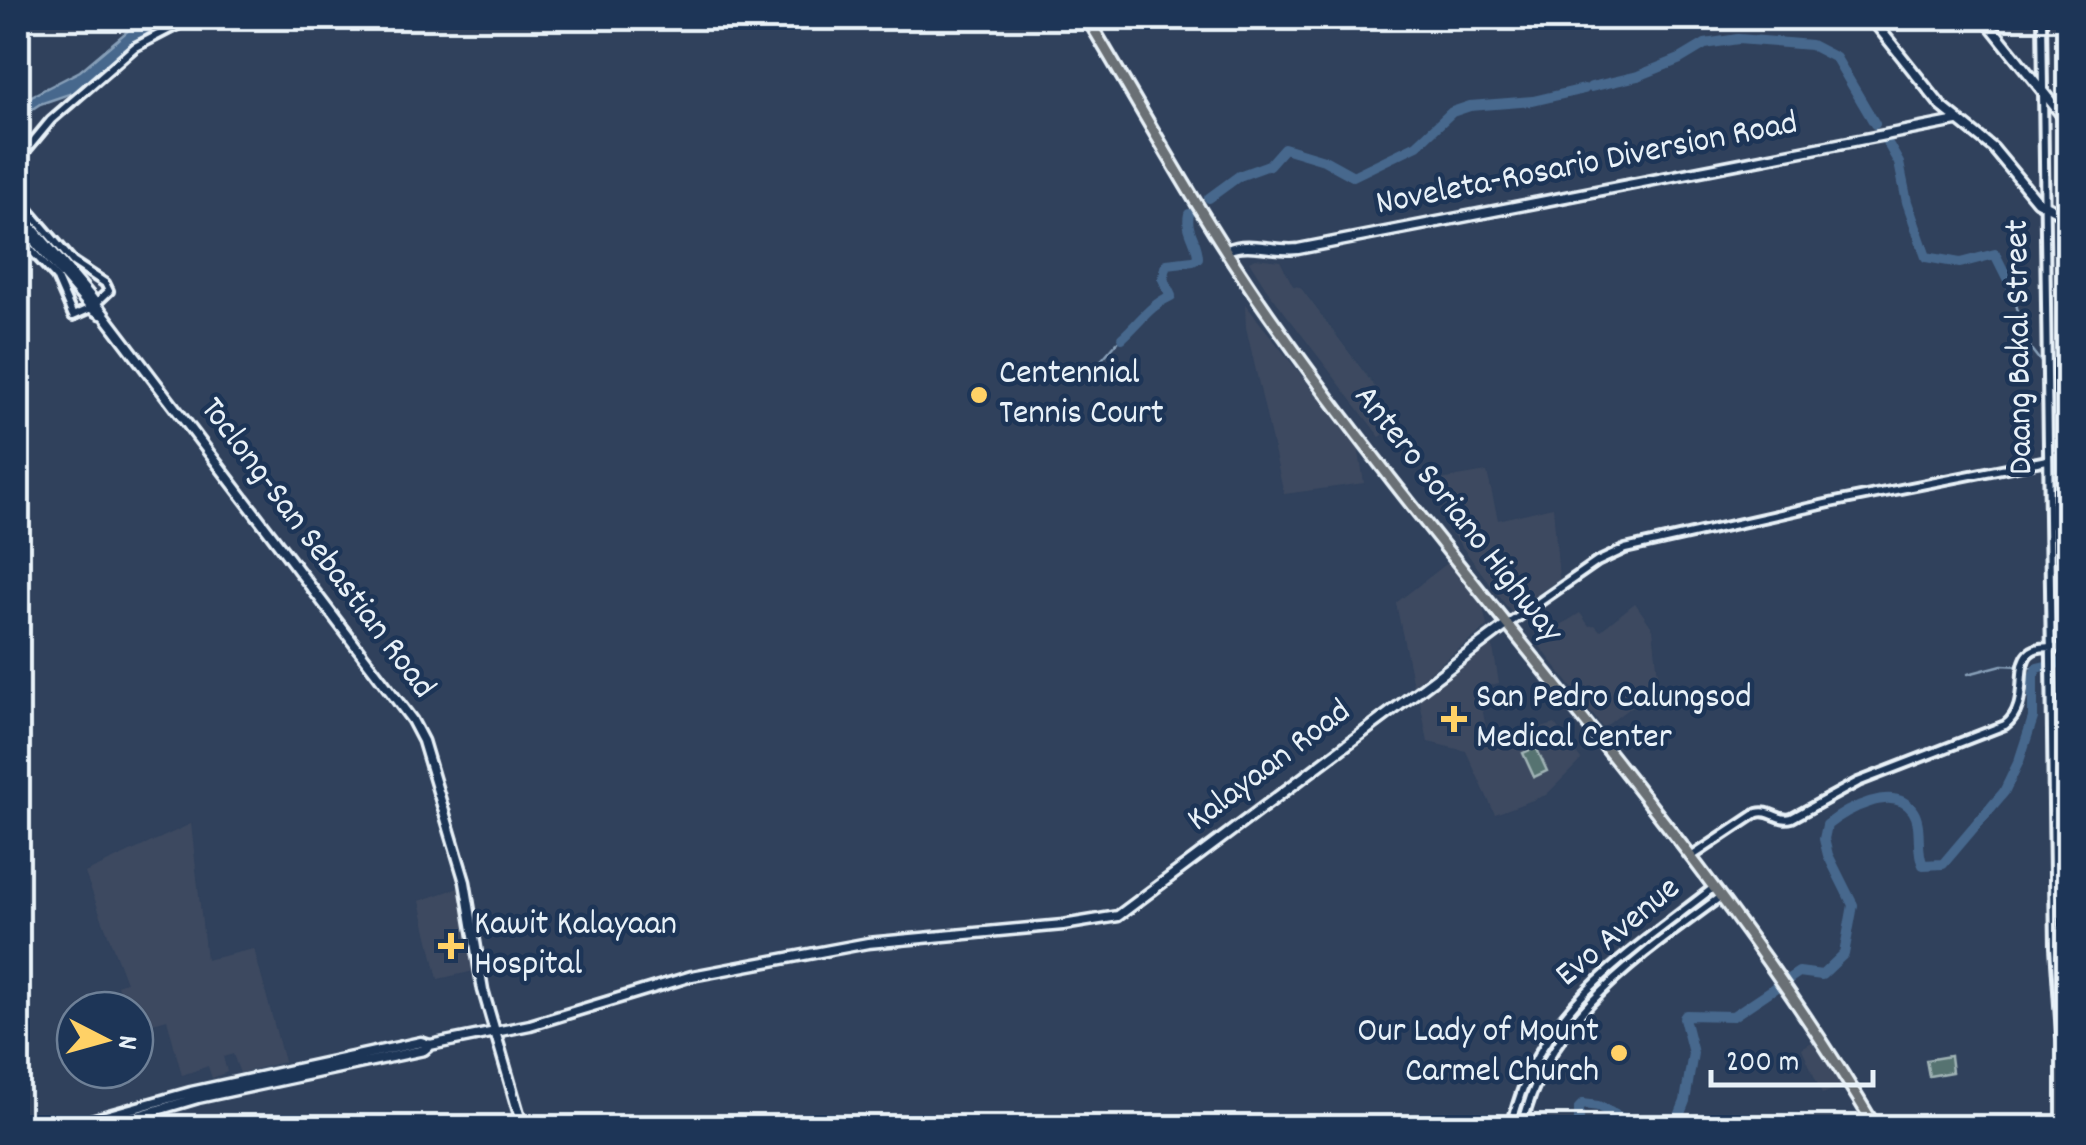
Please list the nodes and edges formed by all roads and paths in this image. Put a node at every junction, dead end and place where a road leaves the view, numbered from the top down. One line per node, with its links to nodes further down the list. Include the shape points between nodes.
1 (192, 18): 9 (street, via 136,47 52,120)
2 (1086, 18): 16 (main road, Antero Soriano Highway)
3 (1870, 18): 7 (main road)
4 (1984, 18): 6 (main road)
5 (2042, 22): 6 (street, Daang Bakal Street)
6 (2043, 93): 8 (main road); 11 (street, Daang Bakal Street)
7 (1957, 121): 11 (main road, via 1993,148); 16 (main road, Noveleta-Rosario Diversion Road, via 1298,250)
8 (2068, 123)
9 (18, 160)
10 (18, 198): 17 (street, via 72,262 110,287)
11 (2044, 206): 13 (main road); 18 (street, Daang Bakal Street)
12 (18, 210): 17 (main road)
13 (2068, 217)
14 (18, 222): 17 (main road)
15 (18, 236): 17 (street, via 56,277 71,314)
16 (1228, 250): 19 (main road, Antero Soriano Highway, via 1280,329)
17 (94, 306): 26 (main road, Toclong-San Sebastian Road, via 412,720 464,882)
18 (2047, 460): 19 (street, Kalayaan Road, via 1625,549); 20 (street, Daang Bakal Street)
19 (1508, 624): 22 (main road, Antero Soriano Highway); 26 (main road, Kalayaan Road, via 1118,916 868,942 692,976)
20 (2050, 650): 21 (street); 22 (street, via 2031,651 2022,666 2017,710 2004,726 1858,782 1792,818 1757,813); 28 (street, Daang Bakal Street, via 2056,959)
21 (2068, 650)
22 (1690, 858): 23 (main road, Antero Soriano Highway)
23 (1716, 892): 24 (street, Evo Avenue); 25 (street, Evo Avenue); 35 (main road, Antero Soriano Highway)
24 (1586, 990): 25 (street); 29 (street, Evo Avenue, via 1542,1044)
25 (1593, 998): 30 (street, Evo Avenue, via 1552,1050)
26 (494, 1032): 27 (main road, Kalayaan Road); 33 (main road, Toclong-San Sebastian Road)
27 (430, 1045): 31 (main road, via 191,1092); 32 (main road)
28 (2068, 1065)
29 (1513, 1116): 30 (street); 34 (street, Evo Avenue)
30 (1523, 1123)
31 (63, 1128)
32 (98, 1128)
33 (523, 1128)
34 (1511, 1128)
35 (1876, 1128)

